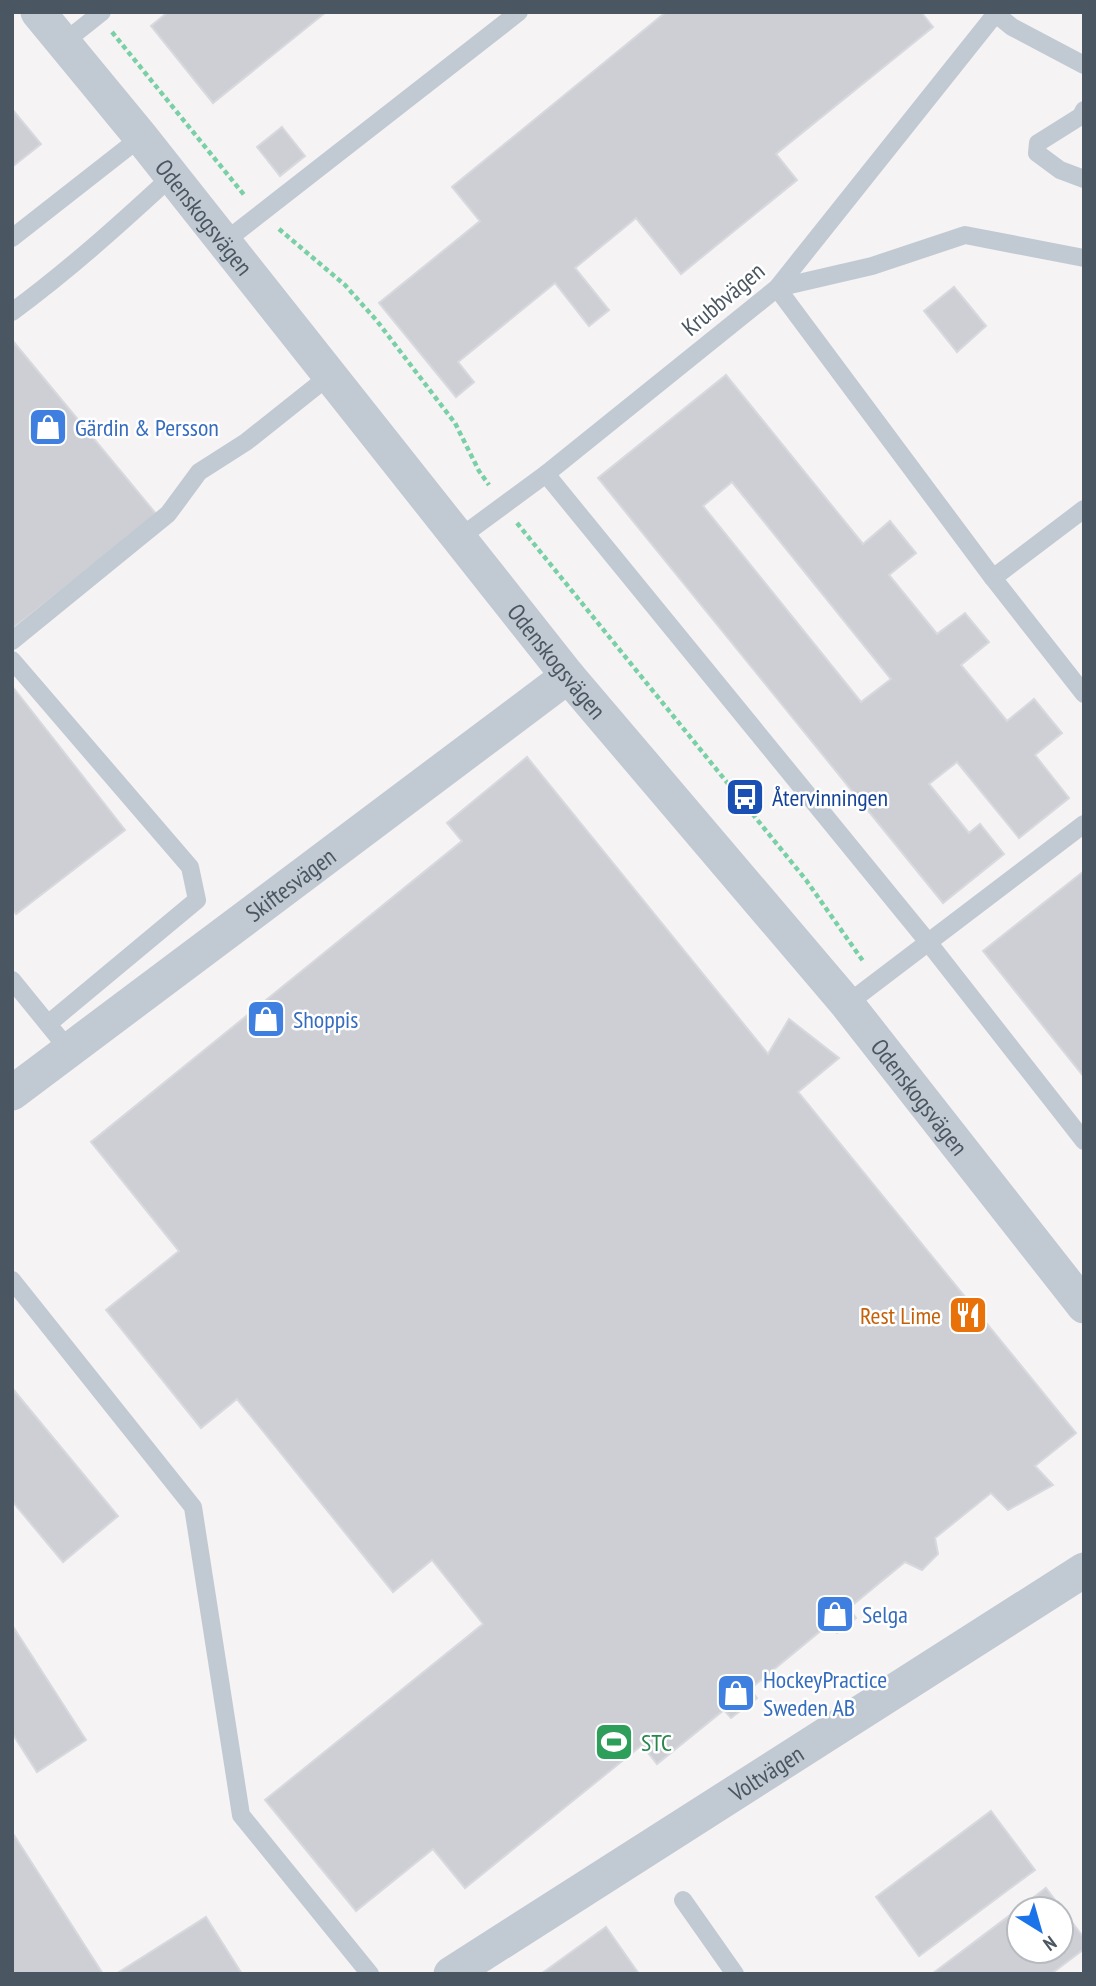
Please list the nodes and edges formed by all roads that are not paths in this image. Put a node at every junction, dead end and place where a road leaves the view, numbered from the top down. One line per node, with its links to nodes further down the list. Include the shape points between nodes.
1 (38, 12): 5 (street, Odenskogsvägen)
2 (519, 12): 12 (lane)
3 (996, 13): 6 (lane, via 1012,27); 14 (lane, Krubbvägen)
4 (101, 14): 5 (lane)
5 (63, 43): 8 (street, Odenskogsvägen)
6 (1084, 65)
7 (1084, 110): 10 (lane, via 1082,116 1038,143 1037,153 1060,170)
8 (141, 137): 9 (street, Odenskogsvägen); 11 (lane)
9 (172, 177): 12 (street, Odenskogsvägen); 15 (lane, via 46,288)
10 (1084, 178)
11 (12, 238)
12 (224, 242): 16 (street, Odenskogsvägen)
13 (1084, 258): 14 (lane, via 965,235 872,266)
14 (777, 288): 17 (lane, Krubbvägen); 20 (lane)
15 (12, 312)
16 (329, 376): 19 (street, Odenskogsvägen); 21 (lane, via 246,442 199,472 168,514)
17 (547, 474): 19 (lane, Krubbvägen); 26 (lane)
18 (1084, 509): 20 (lane)
19 (459, 538): 23 (street, Odenskogsvägen)
20 (993, 578): 24 (lane)
21 (12, 641)
22 (12, 660): 29 (lane, via 190,867 197,900)
23 (568, 676): 28 (street, Odenskogsvägen); 29 (street, Skiftesvägen)
24 (1084, 694)
25 (1084, 824): 26 (lane)
26 (928, 942): 28 (lane); 31 (lane)
27 (12, 980): 29 (lane)
28 (846, 1004): 33 (street, Odenskogsvägen)
29 (58, 1037): 30 (street, Skiftesvägen)
30 (12, 1093)
31 (1084, 1141)
32 (12, 1280): 36 (lane, via 193,1507 241,1815)
33 (1079, 1291)
34 (1084, 1570): 37 (street, Voltvägen)
35 (683, 1900): 38 (lane)
36 (370, 1974)
37 (451, 1974)
38 (735, 1974)

